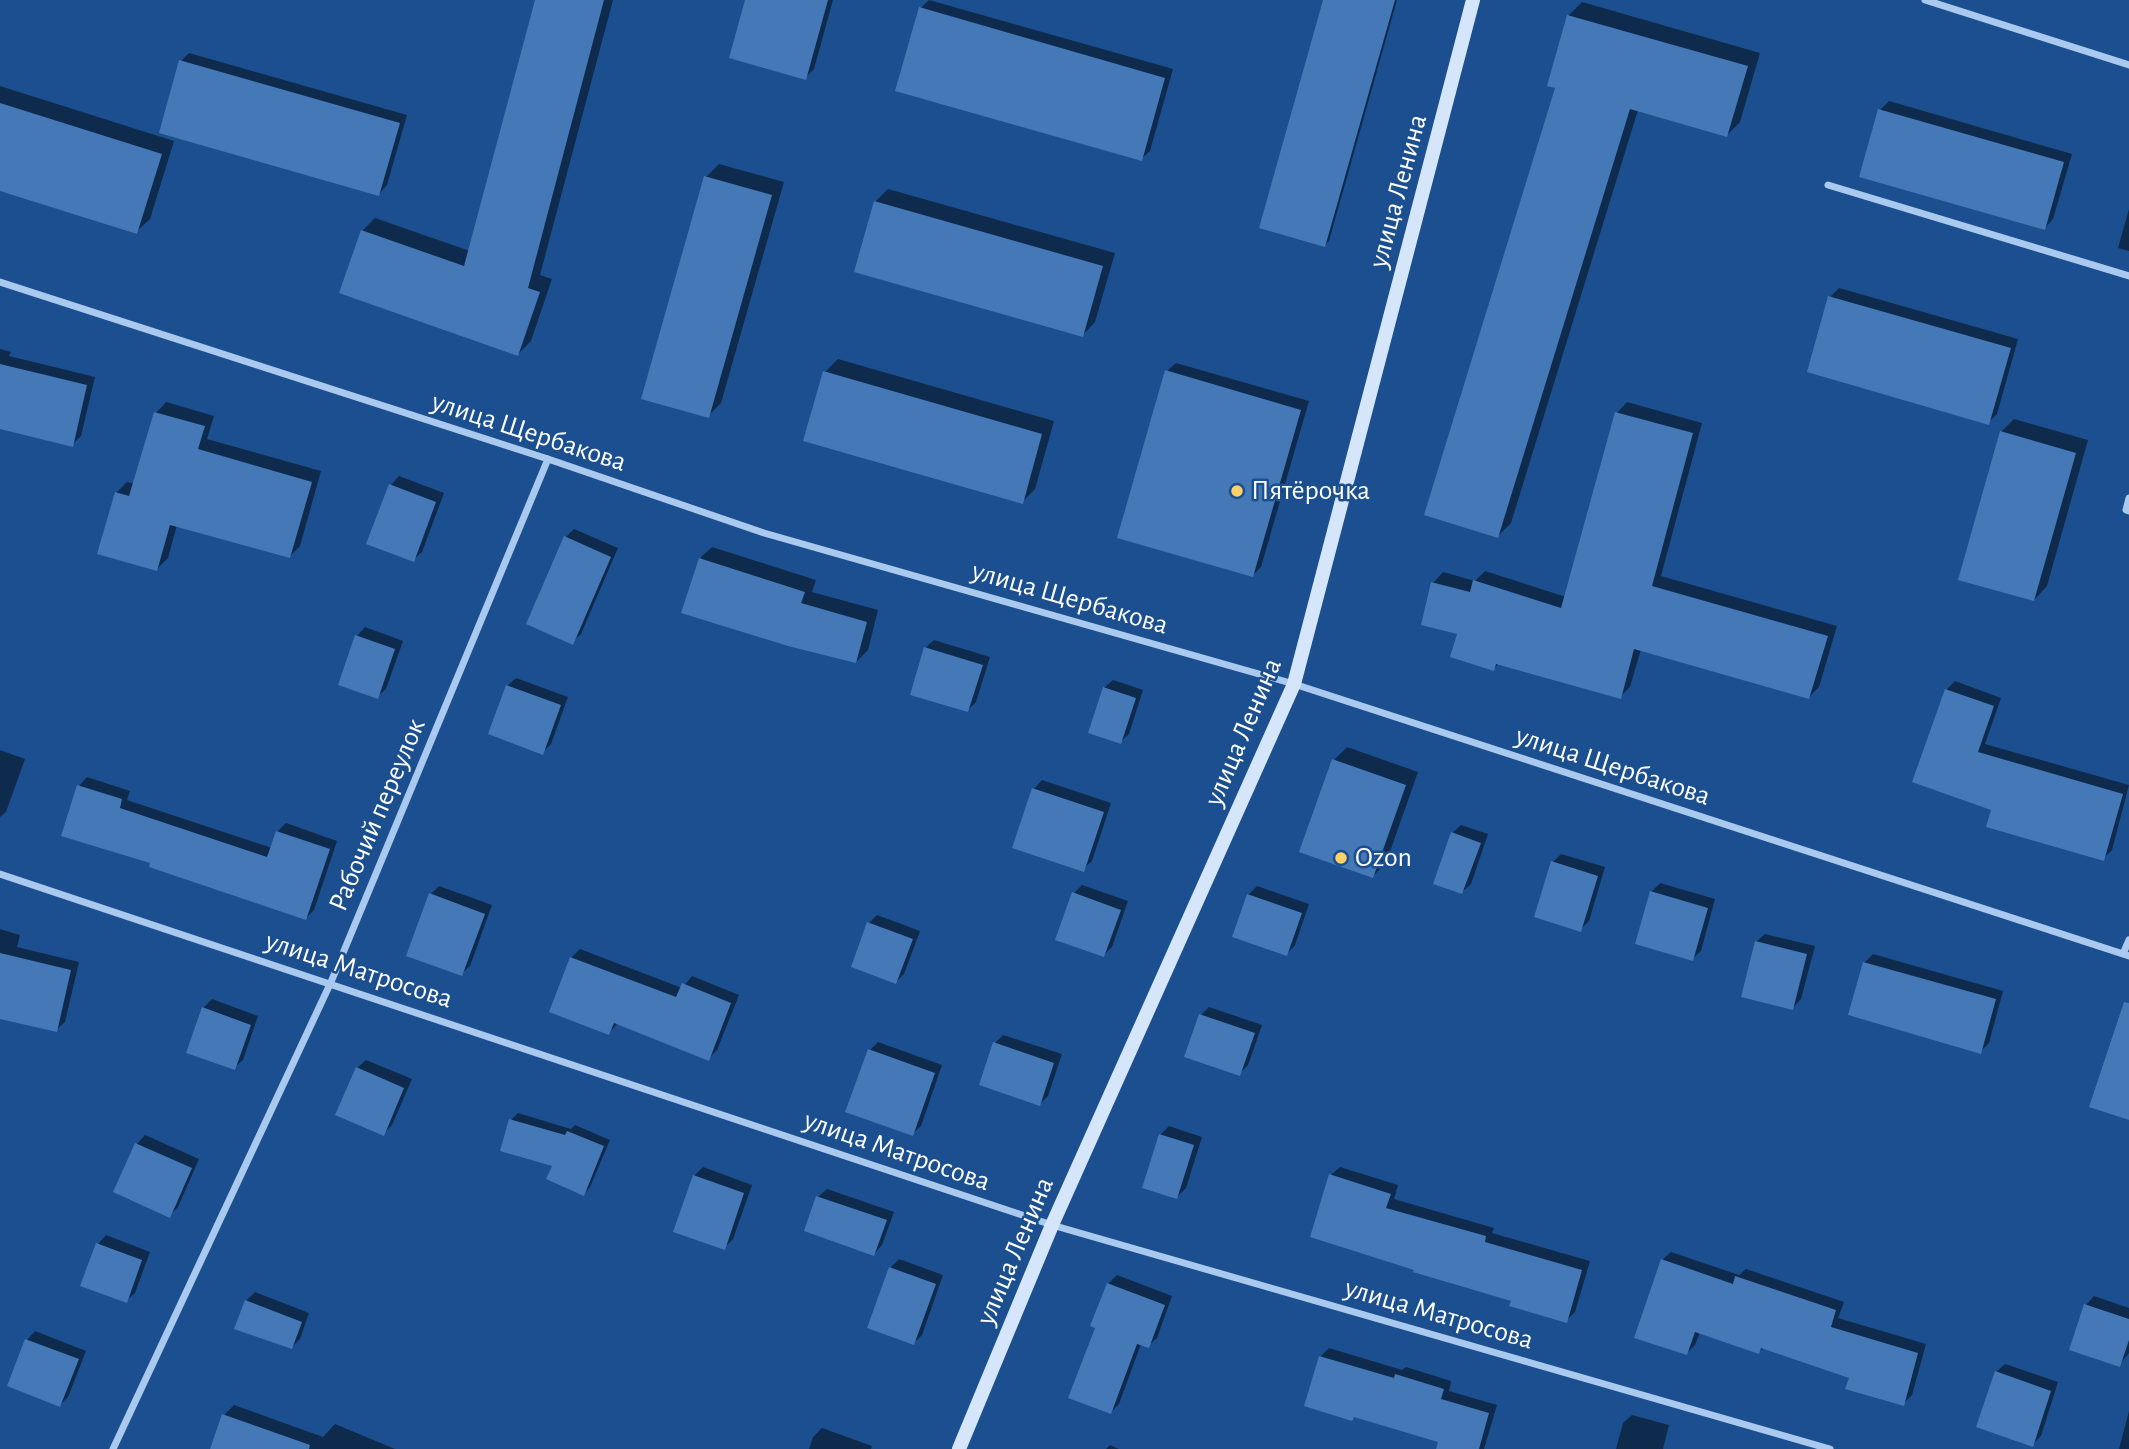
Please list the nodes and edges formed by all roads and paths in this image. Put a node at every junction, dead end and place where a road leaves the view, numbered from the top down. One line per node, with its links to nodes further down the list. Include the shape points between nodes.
1 (1473, 0): 10 (street, улица Ленина)
2 (1925, 0): 3 (street)
3 (2129, 65)
4 (1828, 185): 5 (street)
5 (2129, 276)
6 (0, 282): 7 (street, улица Щербакова)
7 (548, 459): 10 (street, улица Щербакова, via 764,533); 14 (street, Рабочий переулок)
8 (2129, 498): 9 (street)
9 (2129, 511)
10 (1294, 684): 13 (street, улица Щербакова); 15 (street, улица Ленина)
11 (0, 874): 14 (street, улица Матросова)
12 (2129, 940): 13 (street)
13 (2126, 955)
14 (331, 982): 15 (street, улица Матросова); 16 (street, Рабочий переулок)
15 (1052, 1225): 17 (street, улица Ленина); 18 (street, улица Матросова)
16 (113, 1449)
17 (959, 1449)
18 (1830, 1449)

